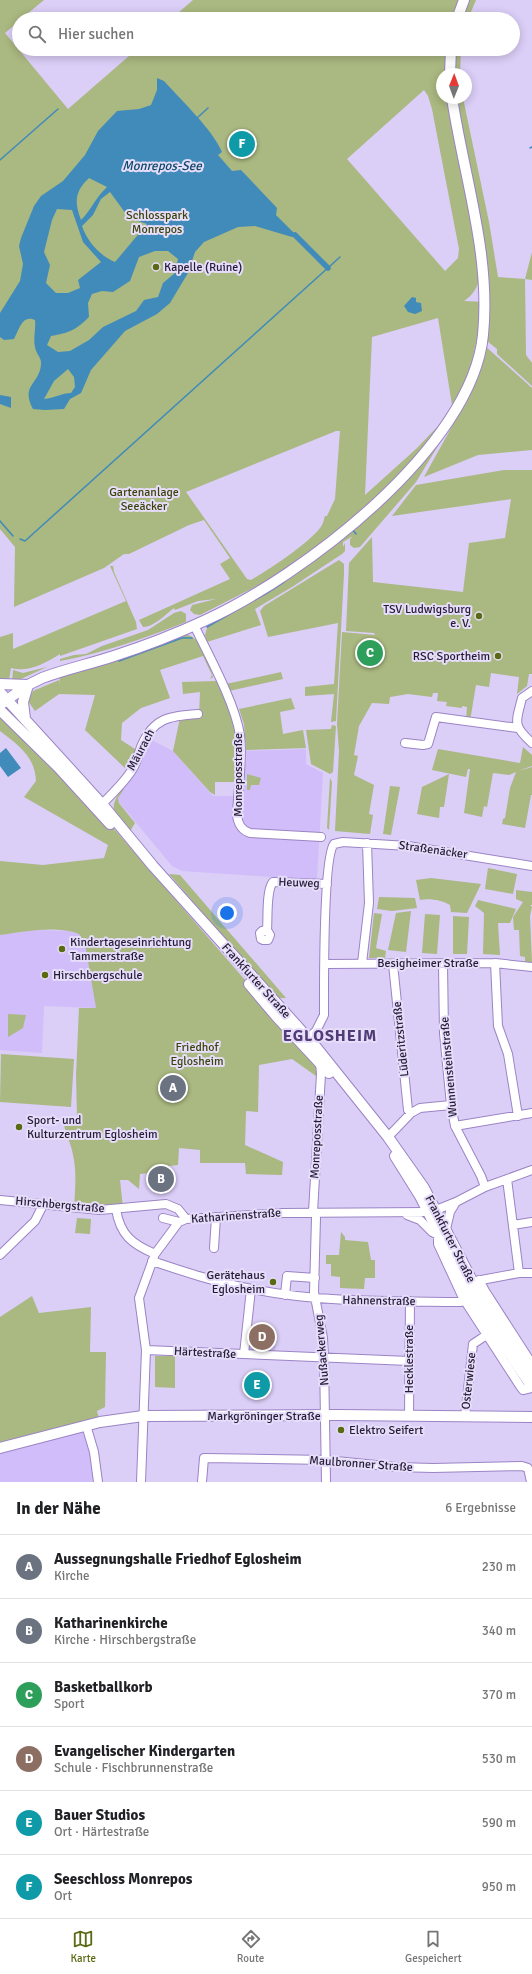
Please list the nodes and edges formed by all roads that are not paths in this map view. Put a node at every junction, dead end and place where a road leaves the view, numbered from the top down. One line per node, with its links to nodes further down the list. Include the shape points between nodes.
1 (464, 0): 2 (main road)
2 (459, 12)
3 (451, 56): 4 (main road)
4 (450, 68)
5 (453, 104): 6 (main road, via 484,270 485,302 481,351 458,406 426,452 394,486 340,535 288,574 230,609)
6 (194, 625): 8 (main road, via 137,648 69,668); 18 (street, Monreposstraße, via 226,693 238,726 241,745 237,815 239,824 250,833)
7 (0, 684): 8 (main road)
8 (28, 684): 10 (main road); 13 (main road, via 23,702)
9 (532, 691): 14 (street, via 522,698)
10 (2, 699): 13 (main road, Frankfurter Straße)
11 (0, 710): 17 (main road, Frankfurter Straße)
12 (198, 714): 17 (street, Mäurach, via 170,717 155,725 144,739 133,770)
13 (24, 719): 17 (main road, Frankfurter Straße)
14 (518, 728): 15 (street); 16 (street, via 436,717 428,744 423,746)
15 (532, 742)
16 (405, 743)
17 (99, 806): 29 (main road, Frankfurter Straße)
18 (322, 837)
19 (367, 843): 20 (street, Straßenäcker, via 408,846); 21 (street, Straßenäcker, via 334,844 330,851); 23 (street, via 369,903)
20 (532, 866)
21 (327, 884): 22 (street, Heuweg, via 273,882 269,892); 25 (street)
22 (267, 930)
23 (362, 963): 25 (street, Besigheimer Straße); 26 (street, Besigheimer Straße)
24 (495, 963): 27 (street, Besigheimer Straße); 28 (street, Besigheimer Straße); 34 (street, via 498,1026 508,1054)
25 (325, 964): 29 (street, via 324,1015 316,1031)
26 (392, 964): 27 (street, Besigheimer Straße); 32 (street, Lüderitzstraße, via 408,1110)
27 (443, 964): 31 (street, Wunnensteinstraße, via 444,1033)
28 (532, 967)
29 (305, 1041): 30 (main road, Frankfurter Straße); 36 (main road, Frankfurter Straße)
30 (320, 1062): 44 (main road, Frankfurter Straße, via 385,1141); 46 (street, Monreposstraße)
31 (451, 1105): 32 (street, via 420,1108); 35 (street, Wunnensteinstraße)
32 (411, 1112): 36 (street)
33 (532, 1113): 34 (street)
34 (518, 1116): 35 (street)
35 (455, 1126): 39 (street, Wunnensteinstraße)
36 (388, 1137): 44 (main road, Frankfurter Straße, via 415,1173)
37 (532, 1170): 38 (street, Katharinenstraße)
38 (507, 1179): 39 (street, Katharinenstraße); 51 (street)
39 (485, 1187): 41 (street, Katharinenstraße)
40 (0, 1200): 42 (street, Hirschbergstraße)
41 (456, 1202): 44 (street, Katharinenstraße); 52 (street)
42 (43, 1205): 43 (street, Hirschbergstraße); 54 (street, via 35,1220)
43 (116, 1209): 49 (street, Hirschbergstraße, via 166,1204 178,1209); 55 (street, Hahnenstraße, via 122,1232)
44 (432, 1211): 45 (street, Katharinenstraße); 52 (main road, Frankfurter Straße)
45 (402, 1213): 46 (street, Katharinenstraße); 52 (street, Katharinenstraße, via 420,1220 432,1232)
46 (314, 1215): 47 (street, Katharinenstraße); 58 (street, Nußackerweg)
47 (216, 1217): 49 (street, Katharinenstraße); 53 (street)
48 (162, 1218): 49 (street)
49 (183, 1221): 55 (street, Katharinenstraße)
50 (532, 1222): 51 (street)
51 (513, 1225): 56 (street)
52 (442, 1232): 59 (main road, Frankfurter Straße); 63 (main road, Frankfurter Straße)
53 (214, 1248)
54 (0, 1255)
55 (154, 1258): 60 (street, Hahnenstraße, via 179,1271); 66 (street, Katharinenstraße, via 139,1298)
56 (520, 1273): 57 (street); 59 (street)
57 (532, 1273)
58 (315, 1278): 61 (street, via 287,1276); 62 (street, Nußackerweg)
59 (476, 1281): 71 (main road, Frankfurter Straße, via 499,1327)
60 (251, 1289): 61 (street, Hahnenstraße); 67 (street)
61 (285, 1295): 62 (street, Hahnenstraße)
62 (316, 1298): 64 (street, Hahnenstraße); 68 (street, Nußackerweg)
63 (469, 1300): 64 (street, Hahnenstraße); 65 (main road, Frankfurter Straße)
64 (410, 1302): 69 (street, Hecklestraße)
65 (490, 1333): 70 (main road, Frankfurter Straße); 72 (street, Frankfurter Straße, via 523,1390); 77 (street, Osterwiese, via 473,1344)
66 (146, 1350): 67 (street, Härtestraße); 73 (street, Katharinenstraße)
67 (244, 1354): 68 (street, Härtestraße)
68 (324, 1358): 69 (street, Härtestraße); 74 (street, Nußackerweg)
69 (409, 1361): 75 (street, Hecklestraße)
70 (517, 1366): 71 (street); 72 (main road, Frankfurter Straße)
71 (532, 1370)
72 (532, 1388)
73 (144, 1416): 74 (main road, Markgröninger Straße); 78 (main road, Markgröninger Straße); 82 (street, Katharinenstraße)
74 (325, 1416): 75 (main road, Markgröninger Straße); 80 (street, Nußackerweg)
75 (409, 1416): 77 (main road, Markgröninger Straße)
76 (530, 1416): 77 (main road, Markgröninger Straße)
77 (465, 1417)
78 (86, 1425): 79 (main road, Markgröninger Straße); 81 (street, via 94,1452)
79 (0, 1448)
80 (326, 1460): 83 (street, Maulbronner Straße, via 204,1458); 84 (street, Nußackerweg); 85 (street, Maulbronner Straße, via 396,1467 522,1466 528,1468)
81 (98, 1482)
82 (141, 1482)
83 (202, 1482)
84 (326, 1482)
85 (531, 1482)

